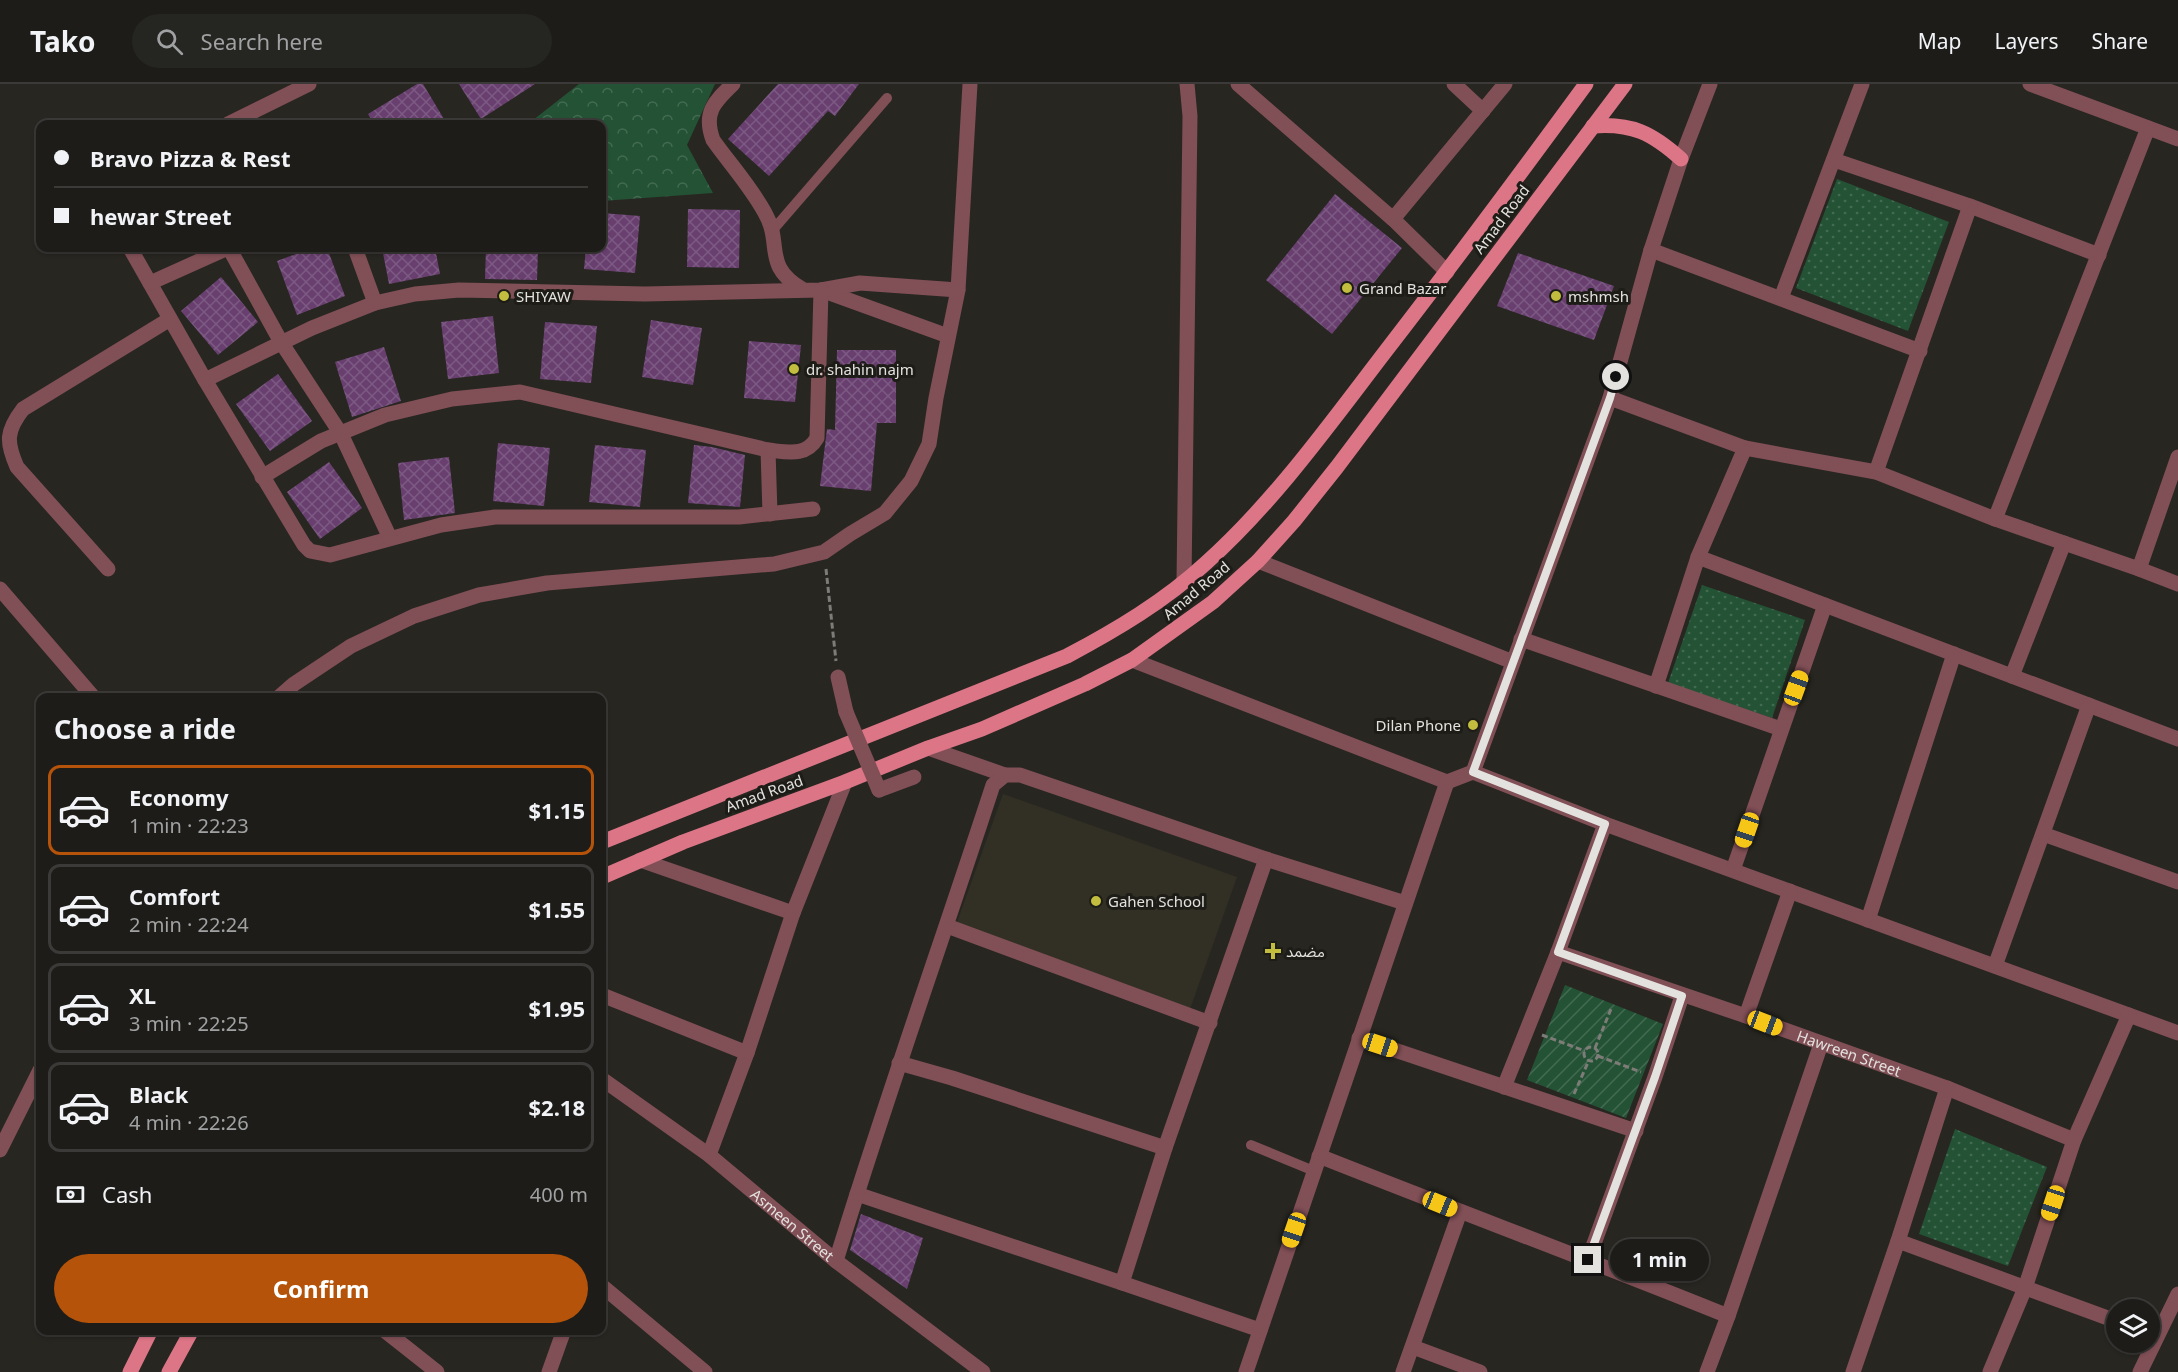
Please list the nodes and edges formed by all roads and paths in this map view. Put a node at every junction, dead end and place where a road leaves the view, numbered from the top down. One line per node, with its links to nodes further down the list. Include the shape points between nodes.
1 (309, 84): 15 (street)
2 (733, 84): 23 (street, via 717,99 709,113 708,127 713,140 763,208)
3 (970, 84): 34 (street)
4 (1187, 84): 59 (street, via 1190,116)
5 (1238, 84): 22 (street)
6 (1454, 84): 14 (street)
7 (1505, 84): 14 (street)
8 (1586, 84): 30 (main road, Amad Road)
9 (1625, 84): 16 (main road, Amad Road)
10 (1710, 84): 19 (street)
11 (1862, 84): 20 (street)
12 (2030, 84): 17 (street)
13 (887, 98): 23 (lane)
14 (1483, 111): 22 (street)
15 (236, 120)
16 (1593, 126): 19 (main road, via 1612,125 1640,131 1665,144); 56 (main road, Amad Road, via 1337,467)
17 (2148, 128): 18 (street); 29 (street)
18 (2178, 139)
19 (1681, 159): 24 (street)
20 (1834, 160): 21 (street); 35 (street)
21 (1970, 206): 29 (street); 40 (street)
22 (1393, 219): 30 (street)
23 (772, 231): 32 (street, via 778,266)
24 (1652, 250): 35 (street); 42 (street)
25 (132, 252): 31 (street)
26 (220, 252): 31 (street)
27 (231, 252): 39 (street)
28 (357, 252): 36 (street)
29 (2099, 255): 51 (street)
30 (1447, 272): 59 (main road, Amad Road, via 1261,508)
31 (150, 283): 37 (street)
32 (802, 290): 33 (street); 36 (street, via 645,294 459,290)
33 (821, 290): 34 (street, via 860,283); 38 (street); 45 (street, via 817,438 800,452)
34 (958, 290): 38 (street)
35 (1781, 298): 40 (street)
36 (375, 303): 39 (street)
37 (170, 319): 41 (street); 57 (street, via 23,409 9,434 9,448 17,467)
38 (948, 336): 54 (street, via 929,444 911,481 885,513)
39 (281, 342): 41 (street); 43 (street)
40 (1920, 351): 47 (street)
41 (205, 380): 48 (street)
42 (1610, 398): 44 (street); 63 (street)
43 (341, 434): 45 (street, via 385,415 452,399 520,392); 48 (street, via 321,441); 52 (street)
44 (1745, 448): 47 (street); 55 (street)
45 (768, 450): 50 (street)
46 (2178, 457): 58 (street)
47 (1876, 472): 51 (street)
48 (262, 477): 52 (street, via 310,551 330,555)
49 (813, 509): 50 (street)
50 (770, 514): 52 (street, via 495,518 441,525)
51 (1995, 519): 53 (street)
52 (390, 538)
53 (2064, 543): 58 (street); 67 (street)
54 (824, 552): 68 (path); 71 (street, via 774,564 547,583 479,595 414,616 351,646)
55 (1698, 557): 62 (street); 69 (street)
56 (1258, 561): 65 (main road, Amad Road, via 1213,602); 66 (street)
57 (108, 569)
58 (2139, 569): 60 (street)
59 (1184, 581): 83 (main road, Amad Road, via 1106,636 1067,656)
60 (2178, 584)
61 (0, 589): 70 (street)
62 (1825, 605): 64 (street); 73 (street)
63 (1521, 639): 66 (street); 69 (street)
64 (1954, 654): 67 (street); 92 (street)
65 (1132, 660): 75 (main road, Amad Road, via 1040,704); 80 (street)
66 (1514, 662): 76 (street)
67 (2012, 676): 72 (street)
68 (838, 677): 78 (street, bridge, via 846,712 879,790)
69 (1656, 686): 73 (street)
70 (90, 693)
71 (284, 693)
72 (2089, 705): 74 (street); 82 (street)
73 (1781, 729): 86 (street)
74 (2178, 739)
75 (928, 748): 77 (street); 79 (main road, Amad Road)
76 (1473, 772): 80 (street); 81 (street)
77 (1005, 775): 84 (street, via 1020,775); 93 (street, via 993,785)
78 (914, 777)
79 (845, 782): 85 (main road, Amad Road); 91 (street)
80 (1446, 782): 90 (street)
81 (1605, 824): 86 (street); 94 (street)
82 (2043, 834): 88 (street); 95 (street)
83 (606, 840)
84 (1266, 859): 90 (street); 101 (street)
85 (640, 860): 87 (main road, Amad Road); 91 (street)
86 (1733, 870): 89 (street)
87 (606, 875)
88 (2178, 882)
89 (1790, 891): 92 (street); 100 (street)
90 (1405, 903): 104 (street)
91 (793, 913): 108 (street)
92 (1868, 920): 95 (street)
93 (947, 926): 101 (street); 111 (street)
94 (1558, 952): 96 (street, Hawreen Street); 102 (street)
95 (1995, 966): 99 (street)
96 (1682, 996): 100 (street, Hawreen Street); 112 (street)
97 (606, 997): 108 (street)
98 (1611, 1009): 106 (path)
99 (2129, 1015): 103 (street); 119 (street)
100 (1746, 1016): 105 (street, Hawreen Street)
101 (1210, 1023): 121 (street)
102 (1526, 1029): 107 (path); 115 (street)
103 (2178, 1033)
104 (1359, 1038): 115 (street); 124 (street)
105 (1821, 1044): 116 (street, Hawreen Street); 134 (street)
106 (1594, 1047): 107 (path); 109 (path)
107 (1585, 1051): 110 (path)
108 (747, 1053): 123 (street)
109 (1598, 1056): 110 (path); 112 (path)
110 (1589, 1060): 117 (path)
111 (899, 1063): 121 (street); 125 (street)
112 (1655, 1077): 118 (street)
113 (36, 1078): 122 (street)
114 (606, 1082): 123 (street, Asmeen Street)
115 (1504, 1087): 118 (street)
116 (1947, 1088): 119 (street, Hawreen Street); 127 (street)
117 (1574, 1096)
118 (1636, 1131): 128 (street)
119 (2074, 1140): 131 (street)
120 (1251, 1145): 124 (lane)
121 (1165, 1148): 130 (street)
122 (0, 1150)
123 (709, 1155): 129 (street, Asmeen Street)
124 (1317, 1163): 126 (street); 137 (street)
125 (857, 1194): 129 (street); 130 (street)
126 (1460, 1212): 128 (street); 142 (street)
127 (1898, 1241): 131 (street); 154 (street)
128 (1588, 1260): 134 (street)
129 (836, 1261): 150 (street, Asmeen Street)
130 (1122, 1283): 137 (street)
131 (2025, 1288): 135 (street); 155 (street)
132 (606, 1289): 149 (street)
133 (2178, 1294): 136 (street)
134 (1728, 1316): 145 (street)
135 (2106, 1317)
136 (2160, 1324)
137 (1260, 1330): 151 (street)
138 (148, 1335): 146 (main road)
139 (190, 1335): 144 (main road)
140 (390, 1335): 147 (street)
141 (562, 1335): 148 (street)
142 (1413, 1347): 152 (street); 153 (street)
143 (2147, 1353): 156 (street)
144 (173, 1371)
145 (1711, 1371)
146 (130, 1372)
147 (437, 1372)
148 (549, 1372)
149 (705, 1372)
150 (983, 1372)
151 (1246, 1372)
152 (1403, 1372)
153 (1480, 1372)
154 (1853, 1372)
155 (1990, 1372)
156 (2140, 1372)

